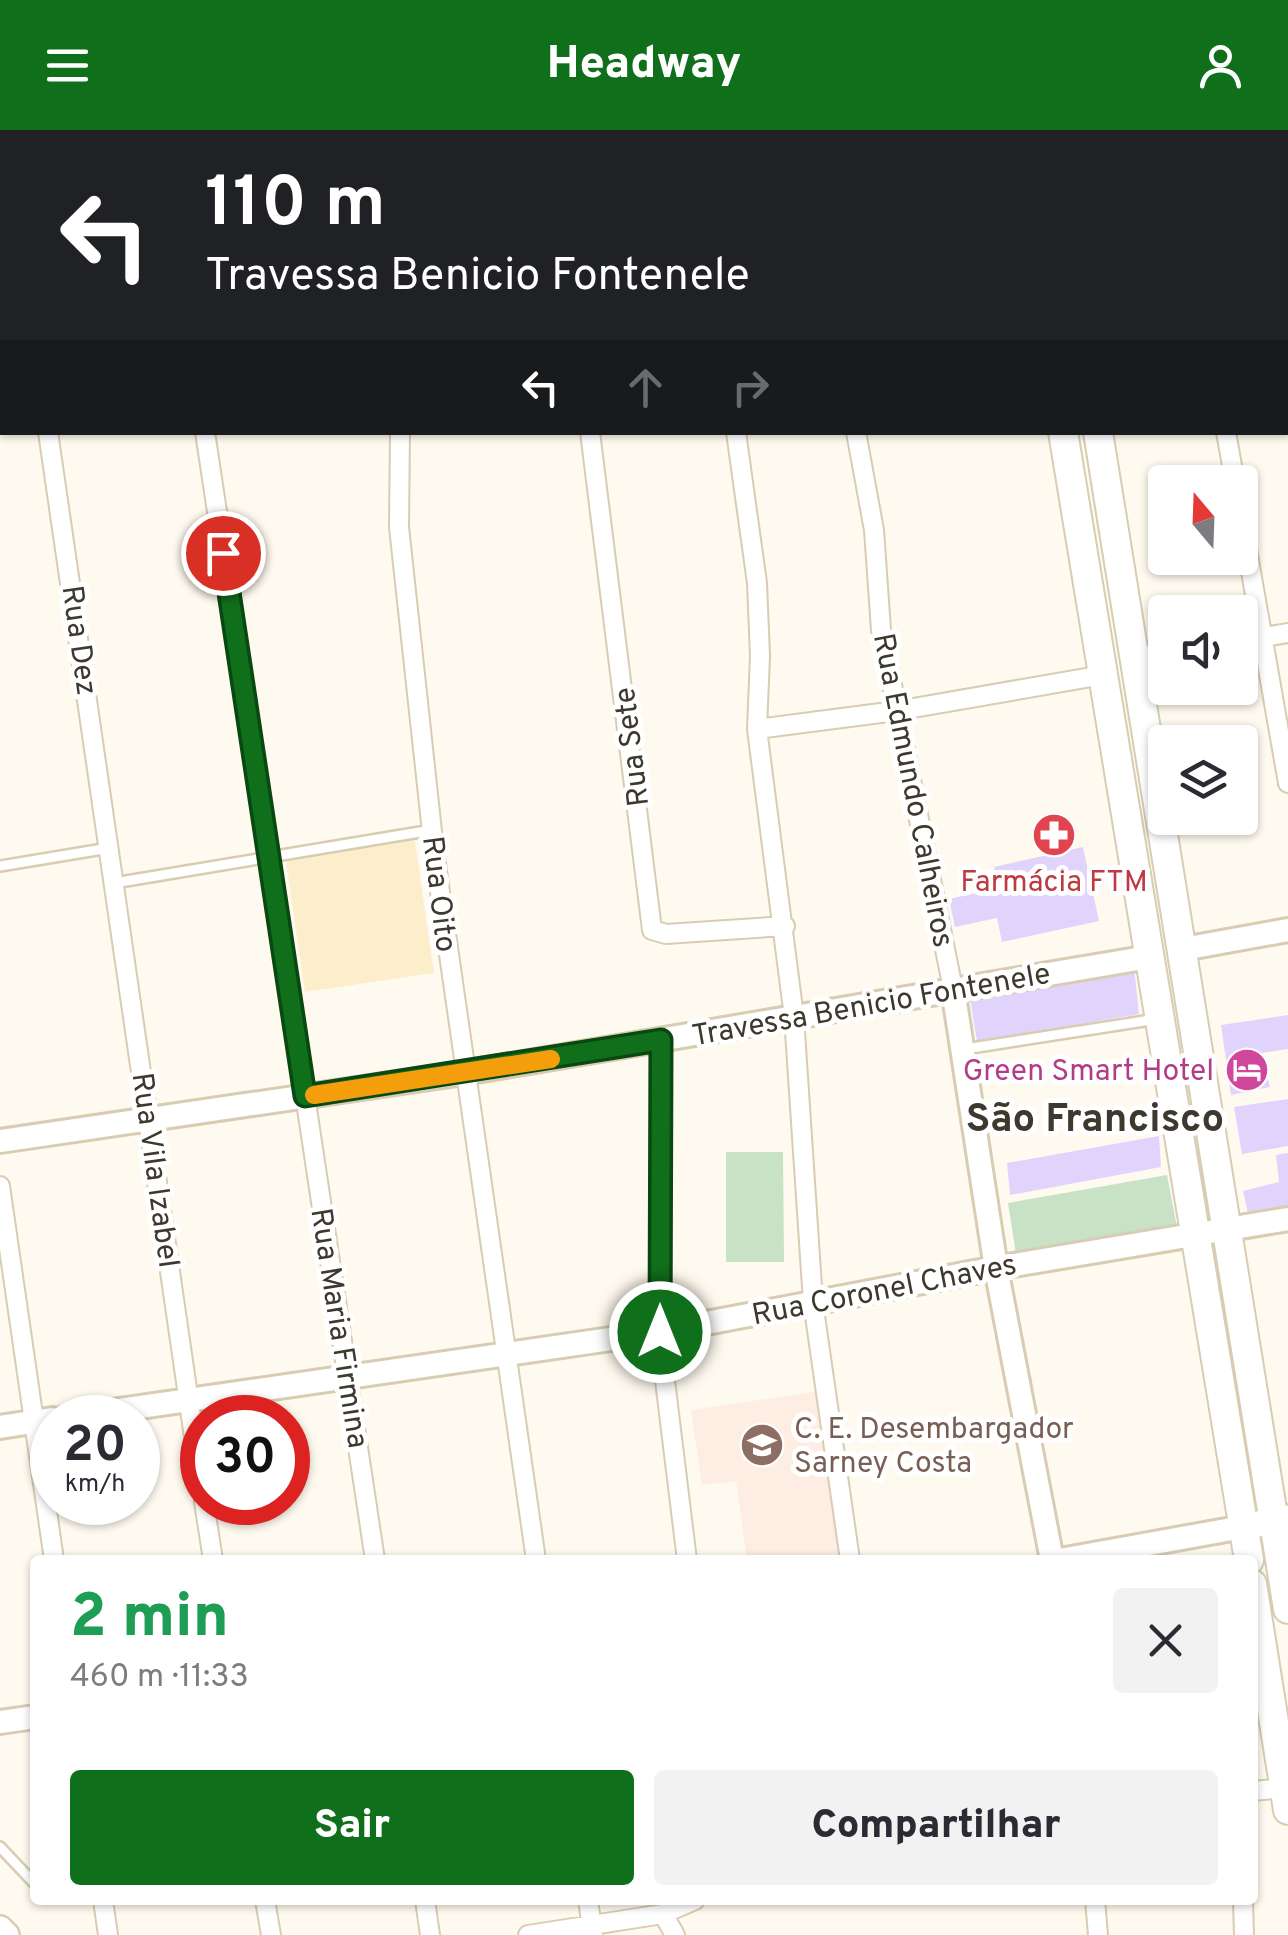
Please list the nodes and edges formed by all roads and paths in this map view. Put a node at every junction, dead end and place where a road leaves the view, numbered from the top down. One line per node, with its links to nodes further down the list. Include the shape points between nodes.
1 (48, 435): 22 (street, Rua Dez)
2 (205, 435): 23 (street, Rua Maria Firmina)
3 (400, 435): 21 (street, Rua Oito, via 399,527)
4 (590, 435): 26 (street, Rua Sete, via 652,930)
5 (736, 435): 19 (street, via 758,583)
6 (857, 435): 18 (street, Rua Edmundo Calheiros)
7 (1063, 435): 17 (main road)
8 (1098, 435): 16 (main road)
9 (1227, 435): 10 (street)
10 (1232, 465)
11 (1252, 575): 13 (street)
12 (1288, 633): 13 (street)
13 (1264, 637): 14 (street); 20 (street)
14 (1258, 638)
15 (1148, 656): 16 (street)
16 (1135, 658): 28 (main road)
17 (1103, 675): 18 (street); 29 (main road)
18 (896, 711): 19 (street); 30 (street, Rua Edmundo Calheiros)
19 (756, 729): 26 (street)
20 (1288, 783)
21 (432, 830): 23 (lane); 35 (street, Rua Oito)
22 (109, 848): 24 (lane); 25 (street, Rua Vila Izabel)
23 (269, 857): 25 (lane); 36 (street, Rua Maria Firmina)
24 (0, 866)
25 (114, 883): 37 (street, Rua Vila Izabel)
26 (785, 926): 31 (street)
27 (1288, 930): 28 (street)
28 (1183, 949): 41 (main road)
29 (1149, 957): 30 (street, Travessa Benicio Fontenele); 32 (main road)
30 (953, 989): 31 (street, Travessa Benicio Fontenele); 34 (street, Rua Edmundo Calheiros)
31 (794, 1017): 33 (street, Travessa Benicio Fontenele); 44 (street)
32 (1160, 1019): 34 (lane); 42 (main road)
33 (661, 1040): 35 (street, Travessa Benicio Fontenele); 45 (street)
34 (961, 1049): 43 (street, Rua Edmundo Calheiros)
35 (464, 1074): 36 (street, Travessa Benicio Fontenele); 46 (street, Rua Oito)
36 (305, 1096): 37 (street, Travessa Benicio Fontenele); 47 (street, Rua Maria Firmina)
37 (150, 1120): 38 (street, Travessa Benicio Fontenele); 49 (street, Rua Vila Izabel)
38 (0, 1142)
39 (0, 1186): 48 (street)
40 (1288, 1219): 41 (street, Rua Coronel Chaves)
41 (1228, 1230): 42 (street, Rua Coronel Chaves); 53 (main road)
42 (1195, 1236): 43 (street, Rua Coronel Chaves); 56 (main road)
43 (996, 1268): 44 (street, Rua Coronel Chaves); 63 (street, Rua Edmundo Calheiros)
44 (814, 1302): 45 (street, Rua Coronel Chaves); 62 (street)
45 (660, 1332): 46 (street, Rua Coronel Chaves); 61 (street)
46 (504, 1354): 47 (street, Rua Coronel Chaves); 60 (street, Rua Oito)
47 (347, 1377): 50 (street, Rua Coronel Chaves); 59 (street, Rua Maria Firmina)
48 (39, 1395)
49 (187, 1395)
50 (223, 1395)
51 (30, 1422): 52 (street)
52 (0, 1427)
53 (1281, 1520): 56 (main road); 66 (main road)
54 (52, 1525): 57 (street)
55 (208, 1525): 58 (street)
56 (1243, 1526): 64 (street); 65 (main road)
57 (54, 1555)
58 (212, 1555)
59 (374, 1555)
60 (535, 1555)
61 (686, 1555)
62 (849, 1555)
63 (1051, 1555)
64 (1087, 1555)
65 (1248, 1555)
66 (1285, 1576): 67 (main road)
67 (1288, 1609)
68 (1258, 1622): 72 (main road)
69 (30, 1719): 70 (street)
70 (0, 1722)
71 (1258, 1792): 72 (street)
72 (1286, 1799)
73 (0, 1847): 74 (lane)
74 (30, 1879)
75 (104, 1905): 87 (street)
76 (267, 1905): 88 (street)
77 (426, 1905): 89 (street)
78 (589, 1905): 85 (street)
79 (684, 1905): 82 (street)
80 (1095, 1905): 93 (street)
81 (1243, 1905): 94 (street)
82 (663, 1914): 83 (street); 92 (street)
83 (641, 1918): 85 (street); 91 (street)
84 (0, 1929): 86 (main road)
85 (593, 1930): 90 (street)
86 (6, 1935)
87 (108, 1935)
88 (271, 1935)
89 (430, 1935)
90 (528, 1935)
91 (620, 1935)
92 (675, 1935)
93 (1098, 1935)
94 (1244, 1935)

